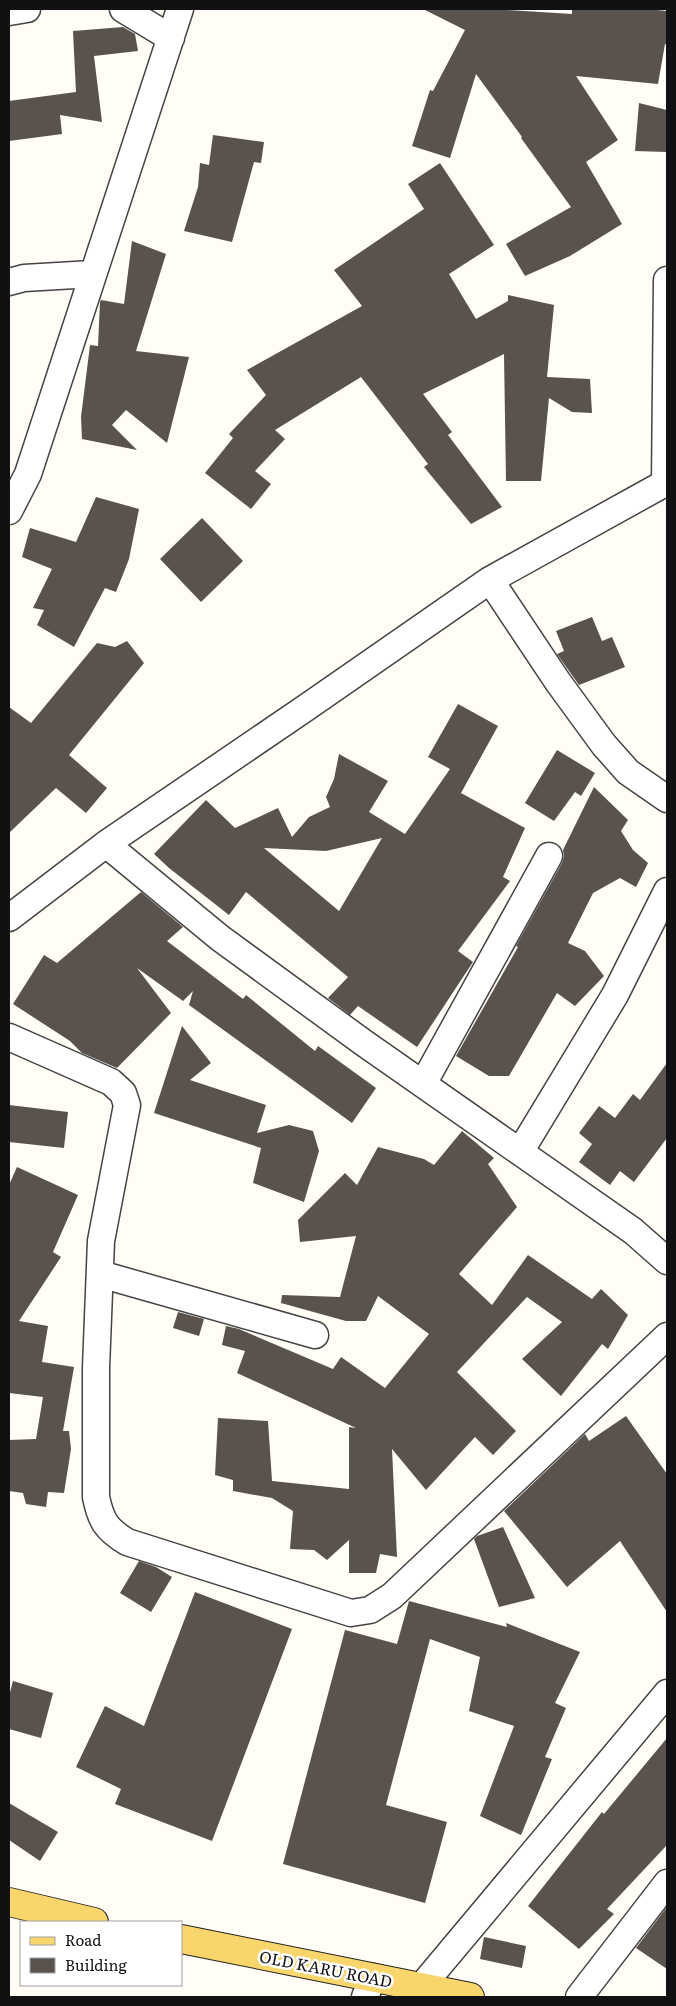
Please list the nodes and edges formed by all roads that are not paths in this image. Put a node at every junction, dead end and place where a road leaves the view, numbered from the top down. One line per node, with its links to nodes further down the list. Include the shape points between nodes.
1 (28, 9): 4 (street)
2 (123, 9): 5 (street)
3 (180, 9): 5 (street)
4 (9, 12)
5 (171, 38): 6 (street)
6 (92, 274): 8 (street, via 24,278); 10 (street, via 28,474)
7 (667, 280): 9 (street)
8 (9, 282)
9 (666, 482): 11 (street)
10 (9, 511)
11 (490, 580): 12 (street, via 604,745 628,772); 13 (street)
12 (667, 799)
13 (106, 844): 16 (street); 18 (street, via 220,938)
14 (549, 856): 18 (street)
15 (667, 891): 19 (street, via 614,995)
16 (9, 918)
17 (9, 1037): 21 (street, via 111,1082 123,1093 127,1105 101,1241)
18 (423, 1084): 19 (street)
19 (520, 1152): 20 (street, via 633,1231)
20 (667, 1261)
21 (100, 1274): 22 (street); 23 (street, via 96,1497 100,1516 111,1532 127,1542 351,1612 370,1610 392,1596)
22 (315, 1335)
23 (667, 1336)
24 (667, 1693): 30 (street)
25 (667, 1883): 32 (street)
26 (9, 1902): 27 (main road)
27 (90, 1921)
28 (182, 1939): 29 (main road, OLD KARU ROAD)
29 (369, 1987): 30 (main road, OLD KARU ROAD)
30 (421, 1987): 31 (main road, OLD KARU ROAD)
31 (470, 1997)
32 (579, 1997)

